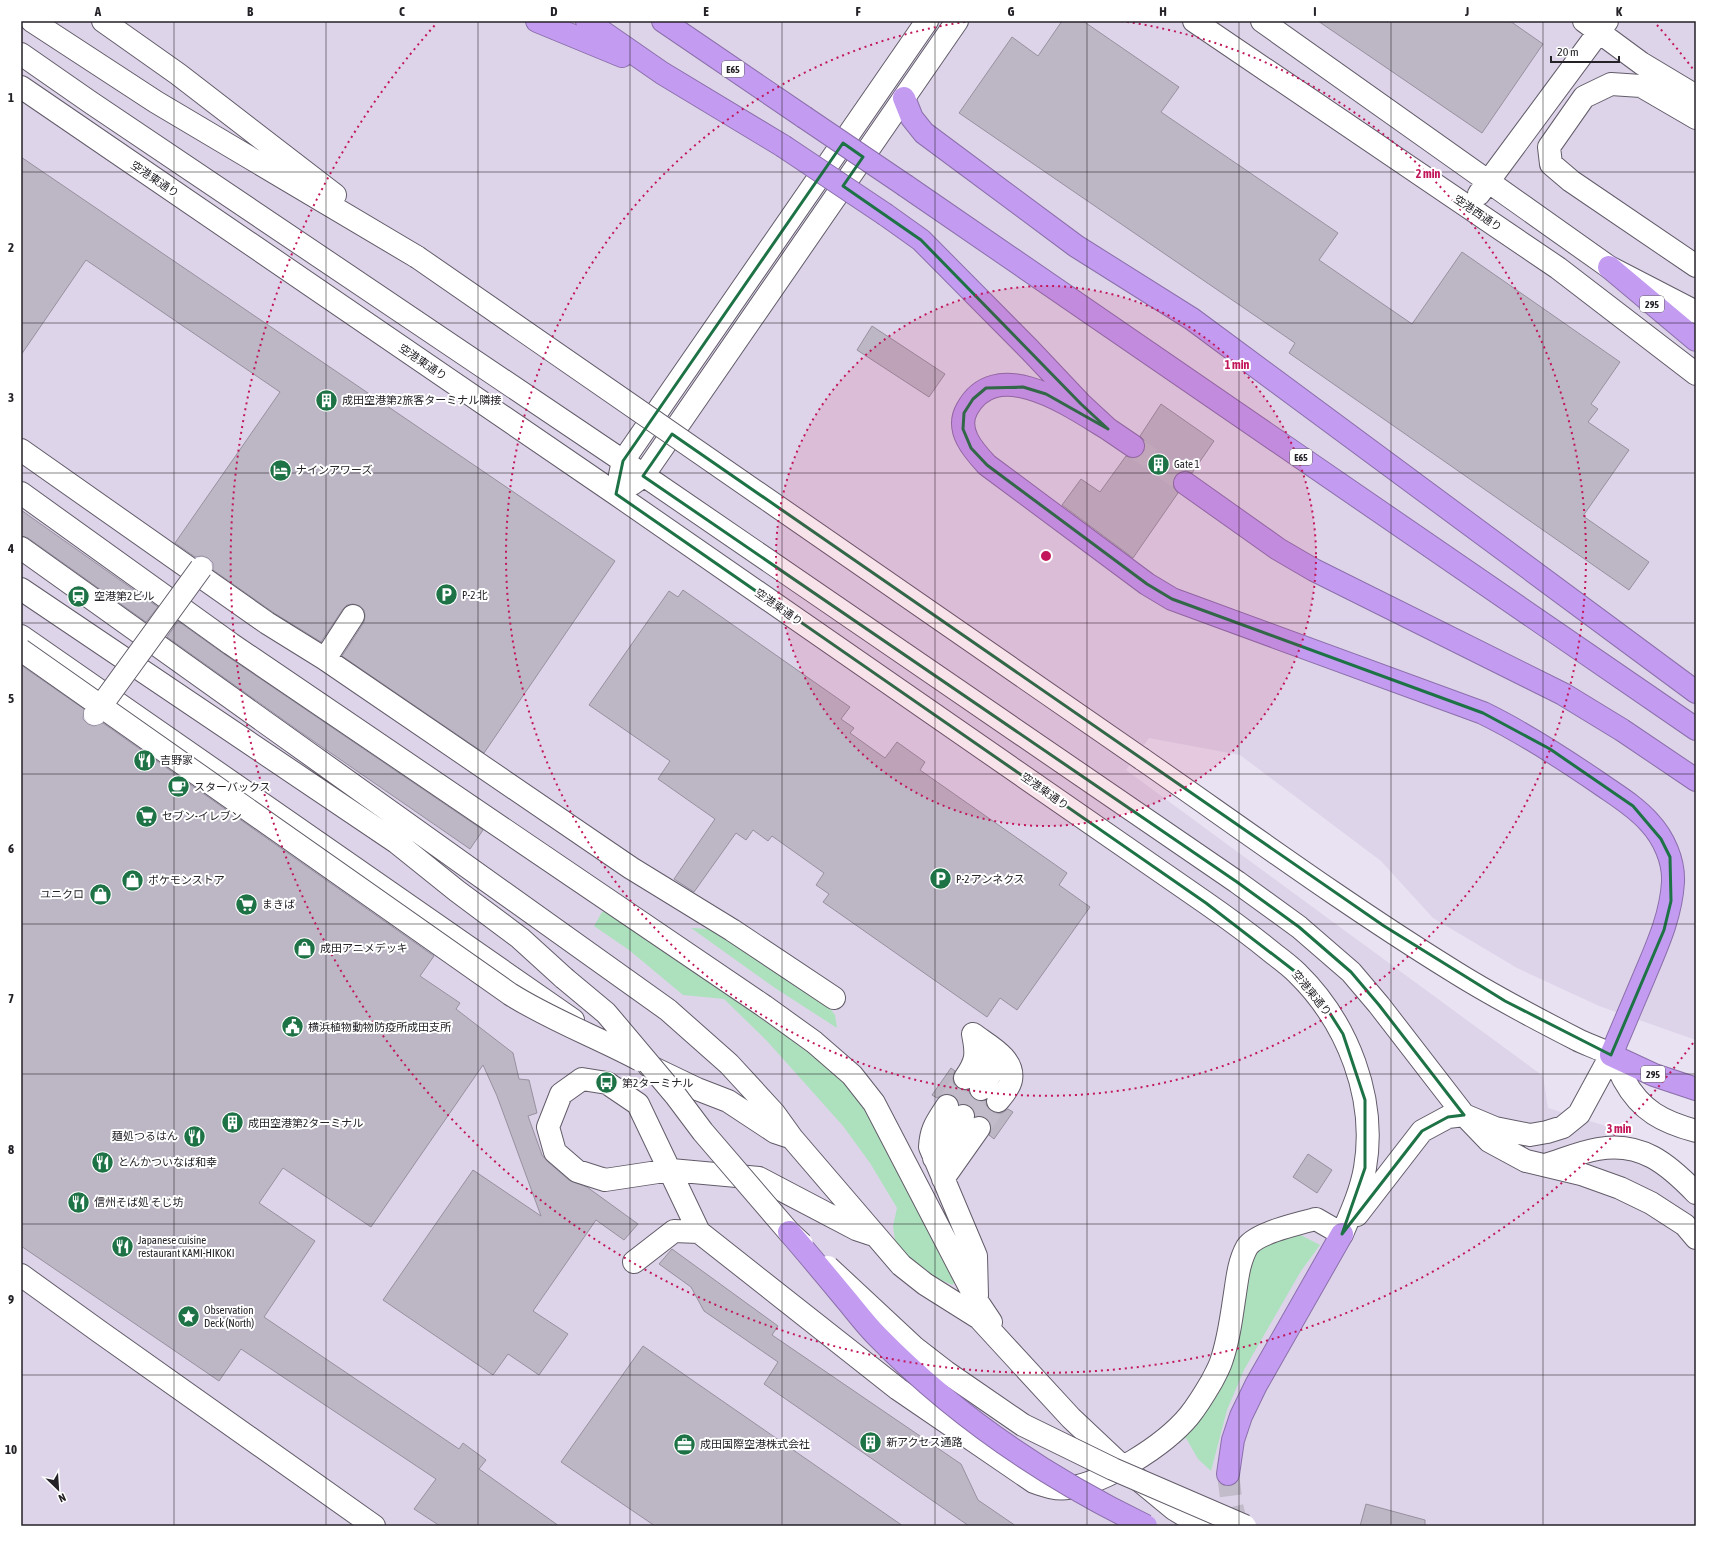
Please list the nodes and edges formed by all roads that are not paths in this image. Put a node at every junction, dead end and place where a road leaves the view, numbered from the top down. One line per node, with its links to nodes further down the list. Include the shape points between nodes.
1 (32, 21): 19 (street)
2 (51, 21): 19 (street)
3 (89, 21): 15 (street)
4 (103, 21): 15 (street)
5 (537, 21): 14 (highway)
6 (587, 21): 14 (highway)
7 (663, 21): 46 (highway, E65, bridge)
8 (927, 21): 32 (street)
9 (957, 21): 18 (street)
10 (1194, 21): 22 (street, 空港西通り)
11 (1262, 21): 21 (street)
12 (1597, 25): 17 (street, via 1641,62); 21 (street)
13 (21, 54): 32 (street)
14 (662, 73): 29 (highway, bridge, via 783,146 920,240 1080,404)
15 (178, 74): 23 (street)
16 (21, 87): 36 (street, 空港東通り)
17 (1695, 95)
18 (904, 98): 33 (street); 44 (highway, via 912,118 924,133 1076,246 1192,319)
19 (156, 102): 23 (street)
20 (1696, 118): 24 (street, via 1641,86 1611,84 1584,97 1549,147 1550,164 1572,182)
21 (1488, 182): 22 (street); 25 (street)
22 (1470, 207): 28 (street, 空港西通り, via 1558,268)
23 (417, 257): 49 (street, bridge, via 1377,922 1451,970 1559,1030)
24 (1696, 266)
25 (1609, 267): 26 (street); 27 (highway, 295)
26 (1696, 312)
27 (1696, 340)
28 (1696, 374)
29 (1108, 429): 30 (highway); 49 (highway, via 1046,394 1023,386 1004,385 986,388 972,399 964,413 963,429 971,448 987,465 1147,584 1172,599 1483,712 1550,750 1633,806 1650,822 1670,857 1673,880 1671,902 1664,930)
30 (1133, 446)
31 (21, 450): 43 (street, via 267,623)
32 (623, 461): 33 (street); 36 (street)
33 (643, 476): 36 (street); 54 (street, via 1299,926 1351,972)
34 (1185, 483): 47 (highway, via 1278,549 1314,570 1563,694)
35 (21, 493): 69 (street, via 231,644 814,1042 852,1075 874,1103)
36 (616, 494): 64 (street, 空港東通り, via 1206,903 1297,973 1324,1004 1343,1034 1365,1100 1365,1168 1357,1200)
37 (21, 548): 56 (street, via 668,1010 729,1064 774,1113)
38 (201, 568): 45 (street, bridge)
39 (21, 589): 50 (street, bridge, via 396,842 520,938 606,1013)
40 (352, 616): 43 (street)
41 (21, 636): 56 (street, via 593,1034 654,1068 728,1101 775,1132)
42 (21, 650): 50 (street, bridge, via 510,994 553,1019)
43 (325, 660): 48 (street, via 631,868 732,930)
44 (1696, 692)
45 (95, 714)
46 (1696, 729)
47 (1696, 780)
48 (834, 998)
49 (1611, 1055): 51 (highway, 295, via 1670,1067); 52 (highway, 295, via 1654,1075); 54 (street, via 1579,1114 1563,1127 1530,1135 1495,1128); 55 (street, via 1627,1085 1646,1109 1661,1119)
50 (648, 1064): 63 (street, bridge)
51 (1696, 1076)
52 (1696, 1089)
53 (981, 1090): 53 (street, via 1011,1081 1011,1069 1005,1059 973,1034 977,1052 972,1068)
54 (1464, 1115): 57 (street, via 1489,1141 1520,1158); 64 (street, via 1448,1117 1422,1131)
55 (1696, 1131)
56 (792, 1138): 65 (street)
57 (1544, 1166): 59 (street, via 1598,1149 1622,1147 1639,1150); 66 (street, via 1580,1174 1620,1188 1651,1203 1684,1225)
58 (671, 1170): 58 (street, via 605,1180 577,1171 555,1152 548,1127 561,1094 582,1079 607,1083 638,1104); 62 (street); 65 (street, via 759,1178 856,1229)
59 (1687, 1177): 61 (street)
60 (943, 1179): 60 (street, via 934,1158 963,1117); 69 (street, via 976,1256)
61 (1696, 1193)
62 (699, 1232): 64 (street, via 898,1389 1034,1482 1050,1488 1068,1488 1095,1481 1140,1457 1165,1439 1188,1417 1221,1364 1230,1328 1240,1262 1248,1246 1283,1227 1316,1219); 67 (street, via 674,1231)
63 (789, 1232): 73 (highway, bridge, via 876,1335 917,1375 965,1415 1024,1458 1082,1493); 75 (street, bridge, via 916,1348 1023,1425 1113,1469)
64 (1342, 1234): 71 (highway, via 1241,1416 1233,1440)
65 (876, 1236): 70 (street, via 901,1265 925,1284 979,1318)
66 (1696, 1238)
67 (634, 1262)
68 (21, 1275): 72 (street)
69 (976, 1301): 70 (street)
70 (1008, 1348): 74 (street, via 1071,1418 1123,1467 1174,1509)
71 (1228, 1474)
72 (374, 1526)
73 (1146, 1526)
74 (1202, 1526)
75 (1245, 1526)

